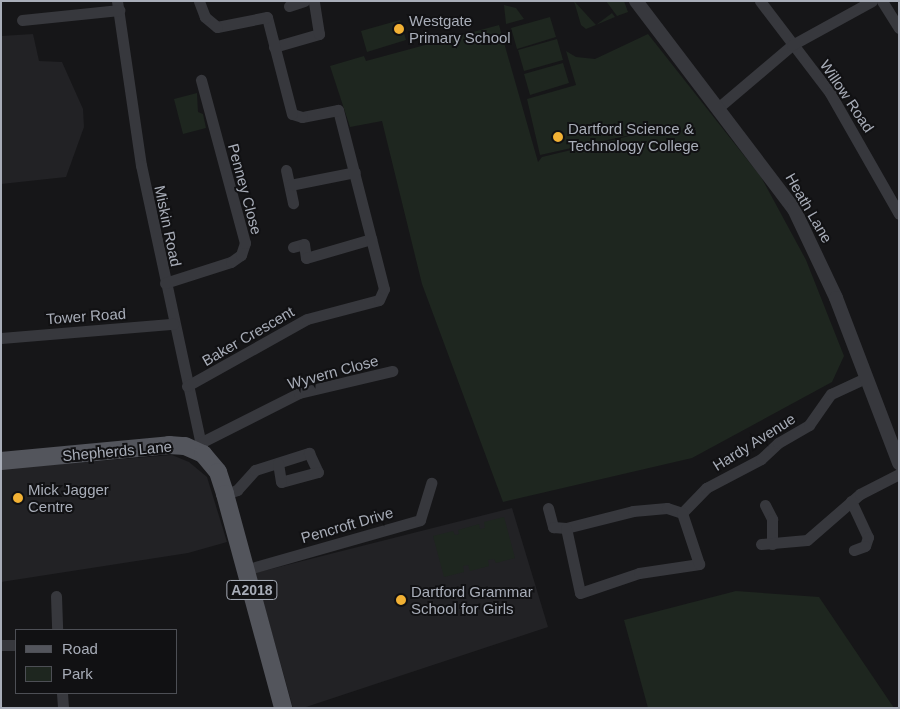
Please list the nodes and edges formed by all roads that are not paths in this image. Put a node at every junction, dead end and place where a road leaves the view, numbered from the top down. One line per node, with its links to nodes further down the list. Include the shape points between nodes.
1 (199, 1): 13 (street, Baker Crescent, via 205,17 218,27 267,17)
2 (304, 1): 9 (street)
3 (314, 1): 13 (street, via 319,34)
4 (636, 1): 15 (street, Heath Lane)
5 (760, 1): 12 (street, Willow Road)
6 (872, 1): 12 (street)
7 (882, 1): 11 (street)
8 (118, 6): 10 (street); 23 (street, Miskin Road, via 140,165)
9 (289, 6)
10 (22, 20)
11 (899, 28)
12 (792, 45): 15 (street); 20 (street, Willow Road, via 830,93)
13 (274, 47): 17 (street, Baker Crescent, via 292,114 302,117 338,110)
14 (201, 80): 23 (street, Penney Close, via 245,243 241,255 231,262)
15 (719, 107): 27 (street, Heath Lane, via 794,209 836,298)
16 (286, 170): 18 (street)
17 (355, 172): 18 (street); 21 (street, Baker Crescent)
18 (290, 185): 19 (street)
19 (293, 203)
20 (899, 214)
21 (371, 239): 22 (street, via 306,258 304,244); 28 (street, Baker Crescent, via 384,289 379,300 308,319)
22 (293, 247)
23 (165, 283): 24 (street, Miskin Road)
24 (173, 324): 25 (street, Tower Road); 28 (street, Miskin Road)
25 (1, 338)
26 (392, 371): 29 (street, Wyvern Close, via 299,393)
27 (866, 378): 31 (street, Heath Lane); 39 (street, Hardy Avenue, via 831,394 810,425 760,459 706,488)
28 (187, 386): 29 (street, Miskin Road)
29 (203, 448): 30 (main road, Shepherds Lane, via 169,445); 35 (main road, A2018, via 218,472)
30 (1, 461)
31 (899, 463)
32 (278, 464): 35 (street, via 255,470 238,490)
33 (899, 474): 36 (street)
34 (431, 483): 42 (street, Pencroft Drive, via 420,520)
35 (225, 494): 42 (main road, A2018)
36 (851, 501): 37 (street, via 810,538 796,543 766,544 772,519); 41 (street, via 868,537 865,546)
37 (765, 505)
38 (548, 508): 40 (street, via 553,527)
39 (682, 513): 40 (street, via 667,508 633,511); 40 (street, via 698,564 639,573 580,593)
40 (566, 528)
41 (854, 550)
42 (245, 570): 49 (main road, A2018)
43 (56, 596): 44 (street)
44 (58, 629)
45 (1, 645): 46 (street)
46 (15, 645)
47 (62, 694): 48 (street)
48 (63, 708)
49 (282, 708)

